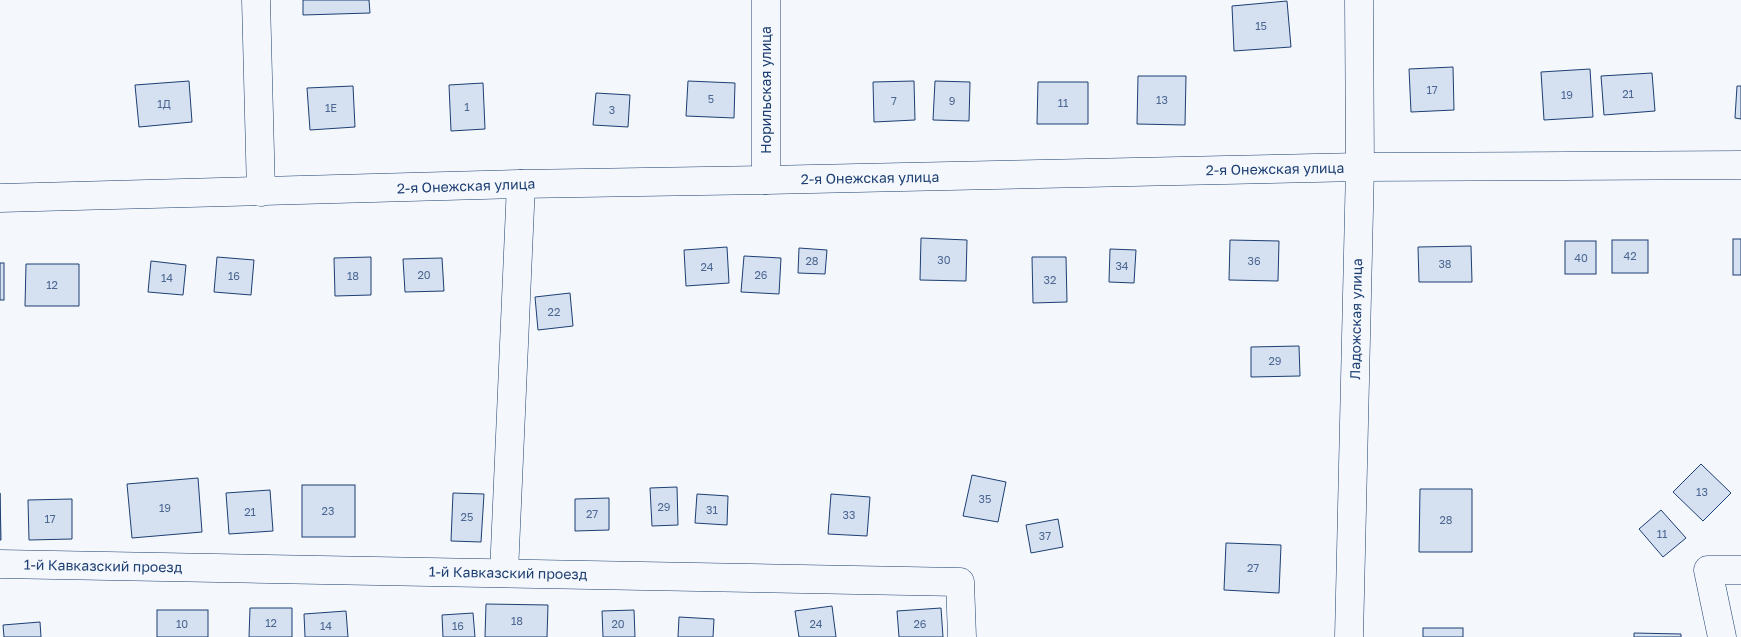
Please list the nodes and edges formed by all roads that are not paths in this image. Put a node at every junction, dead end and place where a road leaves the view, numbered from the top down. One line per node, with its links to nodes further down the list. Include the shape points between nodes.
1 (256, 0): 8 (street)
2 (766, 0): 6 (street, Норильская улица)
3 (1359, 0): 5 (street, Ладожская улица)
4 (1741, 165): 5 (street, 2-я Онежская улица)
5 (1360, 167): 6 (street, 2-я Онежская улица); 14 (street, Ладожская улица)
6 (766, 180): 7 (street, 2-я Онежская улица)
7 (521, 184): 8 (street, 2-я Онежская улица); 12 (street)
8 (261, 192): 9 (street, 2-я Онежская улица)
9 (0, 198)
10 (0, 564): 12 (street, 1-й Кавказский проезд)
11 (1741, 570): 15 (street, via 1708,570)
12 (504, 573): 13 (street, 1-й Кавказский проезд, via 960,582)
13 (962, 637)
14 (1349, 637)
15 (1722, 637)

